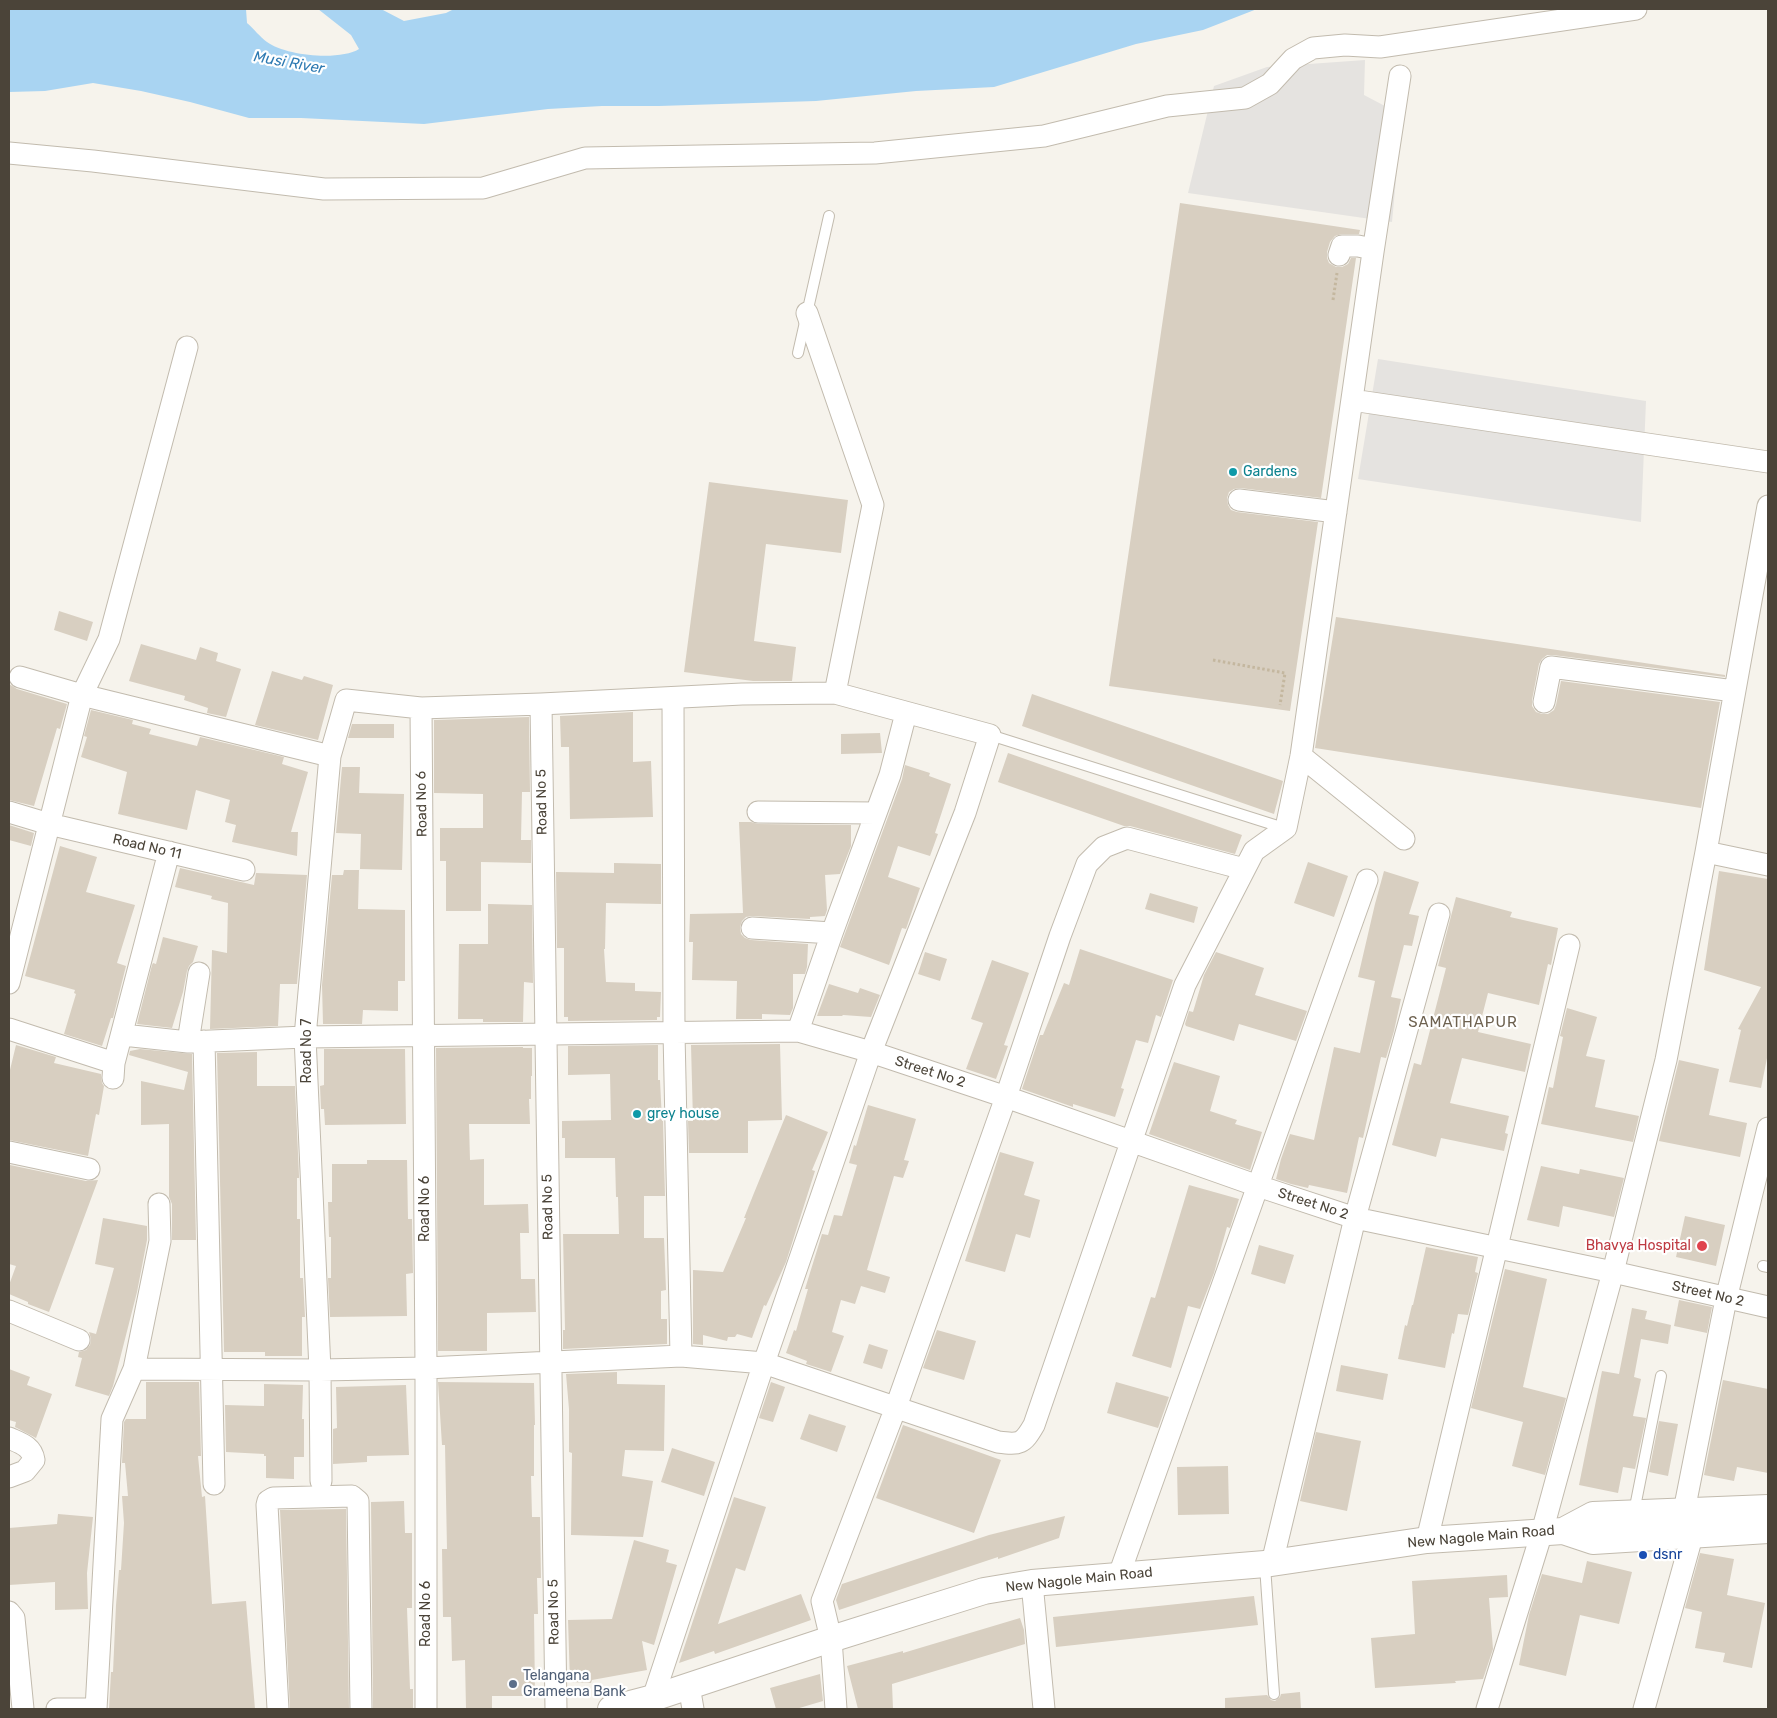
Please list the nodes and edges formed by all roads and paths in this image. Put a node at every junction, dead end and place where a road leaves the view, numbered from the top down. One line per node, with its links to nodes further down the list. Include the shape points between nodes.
1 (1636, 9): 3 (street, via 1380,47 1345,45 1313,48 1293,59 1270,84 1245,98 1167,106 1044,136 875,153 585,158 483,188 324,189)
2 (1400, 76): 5 (street)
3 (9, 153)
4 (829, 216): 8 (lane)
5 (1374, 249): 6 (street, via 1342,246); 11 (street)
6 (1339, 255): 7 (path)
7 (1333, 300)
8 (807, 312): 10 (lane); 19 (street, via 873,506)
9 (187, 347): 20 (street, via 109,639)
10 (798, 353)
11 (1352, 400): 12 (street); 15 (street, via 1339,434)
12 (1768, 462)
13 (1239, 500): 15 (street)
14 (1768, 506): 18 (street)
15 (1336, 512): 29 (street)
16 (1212, 660): 24 (path, via 1285,673)
17 (20, 677): 20 (street)
18 (1734, 691): 22 (street, via 1550,667); 37 (street)
19 (835, 693): 21 (street); 26 (street)
20 (82, 695): 28 (street); 33 (street)
21 (673, 698): 23 (street); 50 (street)
22 (1544, 702)
23 (541, 704): 25 (street); 51 (street, Road No 5)
24 (1280, 705)
25 (421, 708): 28 (street, Road No 7, via 346,700); 53 (street, Road No 6)
26 (906, 712): 27 (street); 32 (street, via 890,775)
27 (990, 735): 34 (lane); 56 (street, via 965,813)
28 (330, 756): 54 (street, Road No 7)
29 (1302, 756): 34 (street); 35 (street)
30 (9, 812): 33 (street)
31 (758, 812): 32 (street)
32 (876, 813): 44 (street)
33 (49, 824): 36 (street, Road No 11); 47 (street)
34 (1286, 828): 39 (street, via 1254,850)
35 (1404, 839)
36 (169, 852): 40 (street, Road No 11); 52 (street)
37 (1706, 852): 38 (street); 66 (street, via 1666,1060)
38 (1768, 865)
39 (1244, 869): 57 (street, via 1127,838 1104,847 1087,864); 59 (street, via 1185,985)
40 (244, 870)
41 (1367, 880): 62 (street)
42 (1439, 914): 64 (street)
43 (752, 928): 44 (street)
44 (832, 933): 49 (street)
45 (1569, 945): 65 (street)
46 (199, 972): 55 (street)
47 (9, 983)
48 (9, 1030): 52 (street, via 114,1071)
49 (798, 1031): 50 (street, Street No 2); 56 (street, Street No 2)
50 (674, 1033): 51 (street, Street No 2); 71 (street)
51 (546, 1034): 53 (street, Street No 2); 72 (street, Road No 5)
52 (122, 1035): 55 (street, Street No 2)
53 (424, 1036): 54 (street, Street No 2); 74 (street, Road No 6)
54 (305, 1037): 55 (street, Street No 2); 77 (street, Road No 7)
55 (196, 1041): 76 (street)
56 (871, 1052): 57 (street, Street No 2); 73 (street)
57 (1006, 1097): 59 (street, Street No 2); 79 (street)
58 (1768, 1128): 67 (street)
59 (1133, 1141): 62 (street, Street No 2); 79 (street, via 1034,1425 1025,1440 1016,1444 998,1442)
60 (9, 1152): 61 (street)
61 (89, 1170)
62 (1258, 1186): 64 (street, Street No 2); 91 (street)
63 (159, 1204): 75 (street, via 160,1241)
64 (1355, 1218): 65 (street, Street No 2); 90 (street)
65 (1498, 1248): 66 (street, Street No 2); 89 (street)
66 (1613, 1272): 67 (street, Street No 2); 88 (street)
67 (1726, 1299): 68 (street, Street No 2); 86 (street)
68 (1768, 1307)
69 (9, 1311): 70 (street)
70 (79, 1340)
71 (681, 1356): 72 (street); 73 (street)
72 (550, 1362): 74 (street); 104 (street, Road No 5)
73 (764, 1363): 79 (street); 96 (street)
74 (426, 1368): 77 (street); 103 (street, Road No 6)
75 (134, 1369): 76 (street); 100 (street, via 112,1419)
76 (212, 1369): 77 (street); 83 (street)
77 (320, 1370): 82 (street, Road No 7)
78 (1661, 1376): 85 (lane)
79 (896, 1407): 94 (street, via 822,1601)
80 (9, 1438): 81 (street, via 27,1446 33,1452 34,1460 26,1471)
81 (9, 1477)
82 (321, 1480)
83 (214, 1484)
84 (1768, 1508): 86 (street, New Nagole Main Road)
85 (1634, 1513): 86 (street, New Nagole Main Road); 88 (street, New Nagole Main Road, via 1593,1515)
86 (1688, 1522): 87 (street, New Nagole Main Road); 88 (street, New Nagole Main Road, via 1593,1541); 109 (street)
87 (1768, 1530)
88 (1552, 1531): 89 (street, New Nagole Main Road); 108 (street)
89 (1427, 1540): 90 (street, New Nagole Main Road)
90 (1268, 1563): 91 (street, New Nagole Main Road); 95 (lane)
91 (1119, 1575): 92 (street, New Nagole Main Road)
92 (1032, 1583): 94 (street, New Nagole Main Road, via 984,1591); 107 (street)
93 (9, 1612): 98 (street, via 14,1618)
94 (831, 1639): 97 (street, New Nagole Main Road); 106 (street)
95 (1274, 1694)
96 (653, 1698): 97 (street, New Nagole Main Road); 105 (street, New Nagole Main Road)
97 (691, 1698)
98 (23, 1709)
99 (56, 1709): 100 (street)
100 (96, 1709)
101 (278, 1709): 102 (street, via 268,1500 352,1496 358,1501)
102 (361, 1709)
103 (426, 1709)
104 (556, 1709)
105 (610, 1709)
106 (836, 1709)
107 (1044, 1709)
108 (1487, 1709)
109 (1644, 1709)

